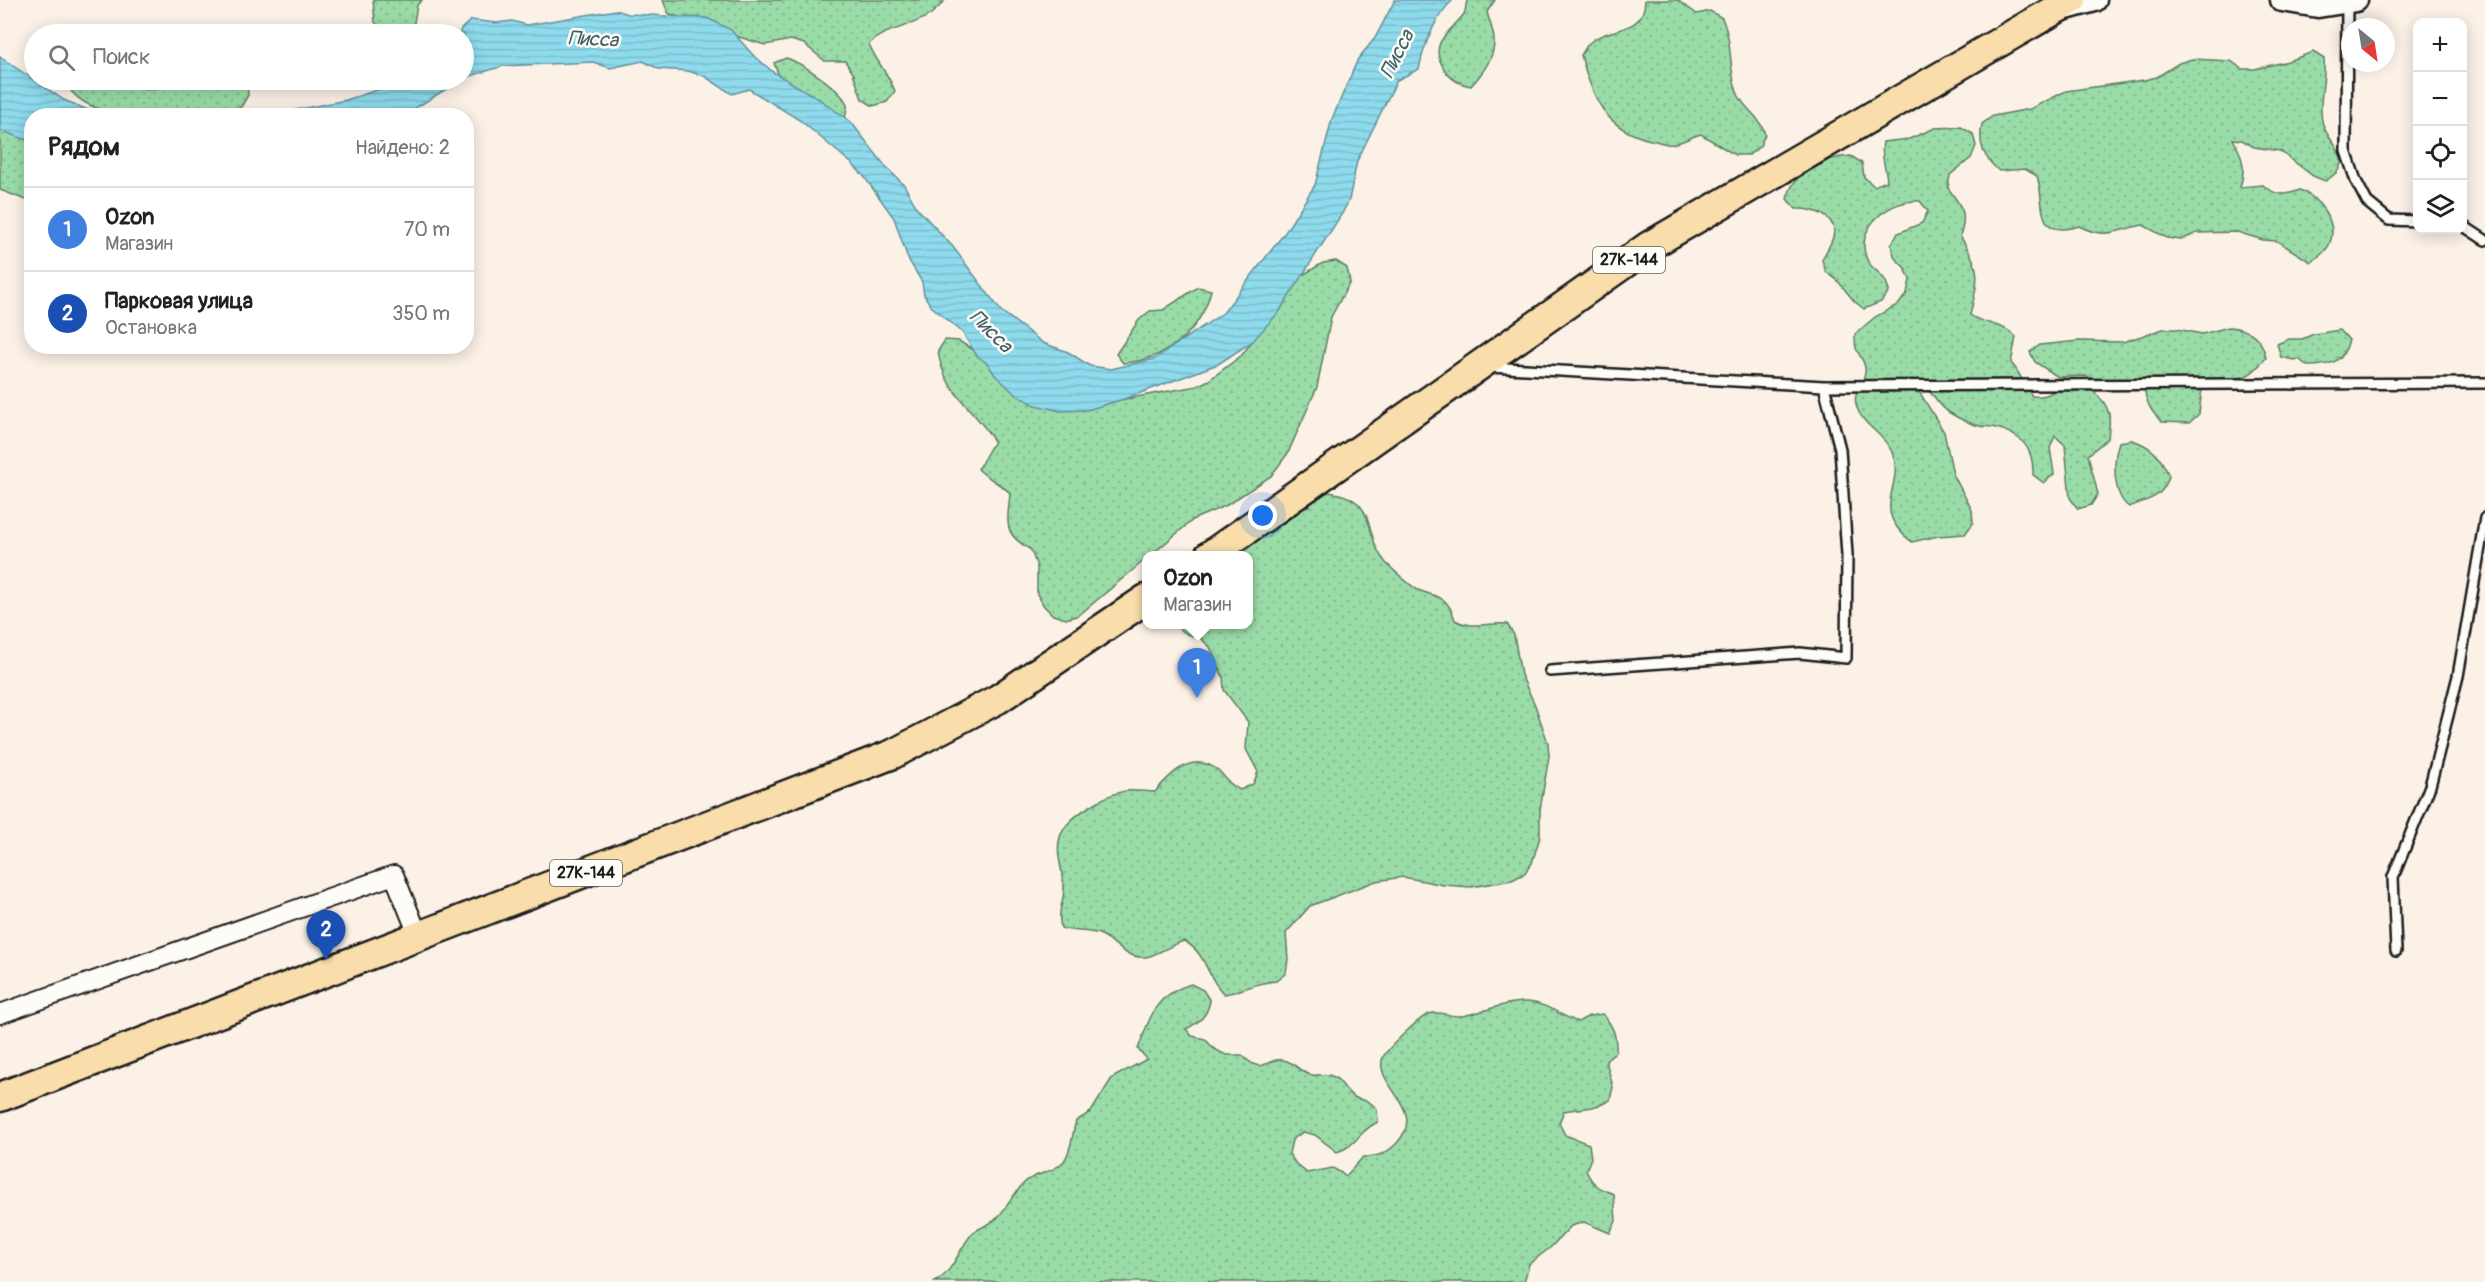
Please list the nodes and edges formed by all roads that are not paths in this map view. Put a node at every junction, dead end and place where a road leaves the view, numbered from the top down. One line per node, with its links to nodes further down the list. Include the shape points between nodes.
1 (2095, 0): 4 (street)
2 (2282, 0): 3 (street, via 2318,6)
3 (2352, 1): 5 (lane, via 2346,151 2367,202 2390,220)
4 (2060, 7): 8 (main road, 27К-144, via 1649,246)
5 (2413, 222)
6 (2467, 228): 7 (lane)
7 (2485, 240)
8 (1478, 366): 10 (lane); 12 (main road, 27К-144)
9 (2485, 383): 10 (lane)
10 (1824, 386): 14 (lane, via 1840,449 1847,555 1846,658 1800,653)
11 (2485, 518): 16 (lane, via 2458,676 2433,775 2393,877)
12 (1215, 551)
13 (1142, 602): 15 (main road, 27К-144, via 998,699 893,754)
14 (1550, 671)
15 (419, 937): 17 (street, via 394,876); 18 (main road, 27К-144)
16 (2396, 951)
17 (0, 1014)
18 (0, 1097)

